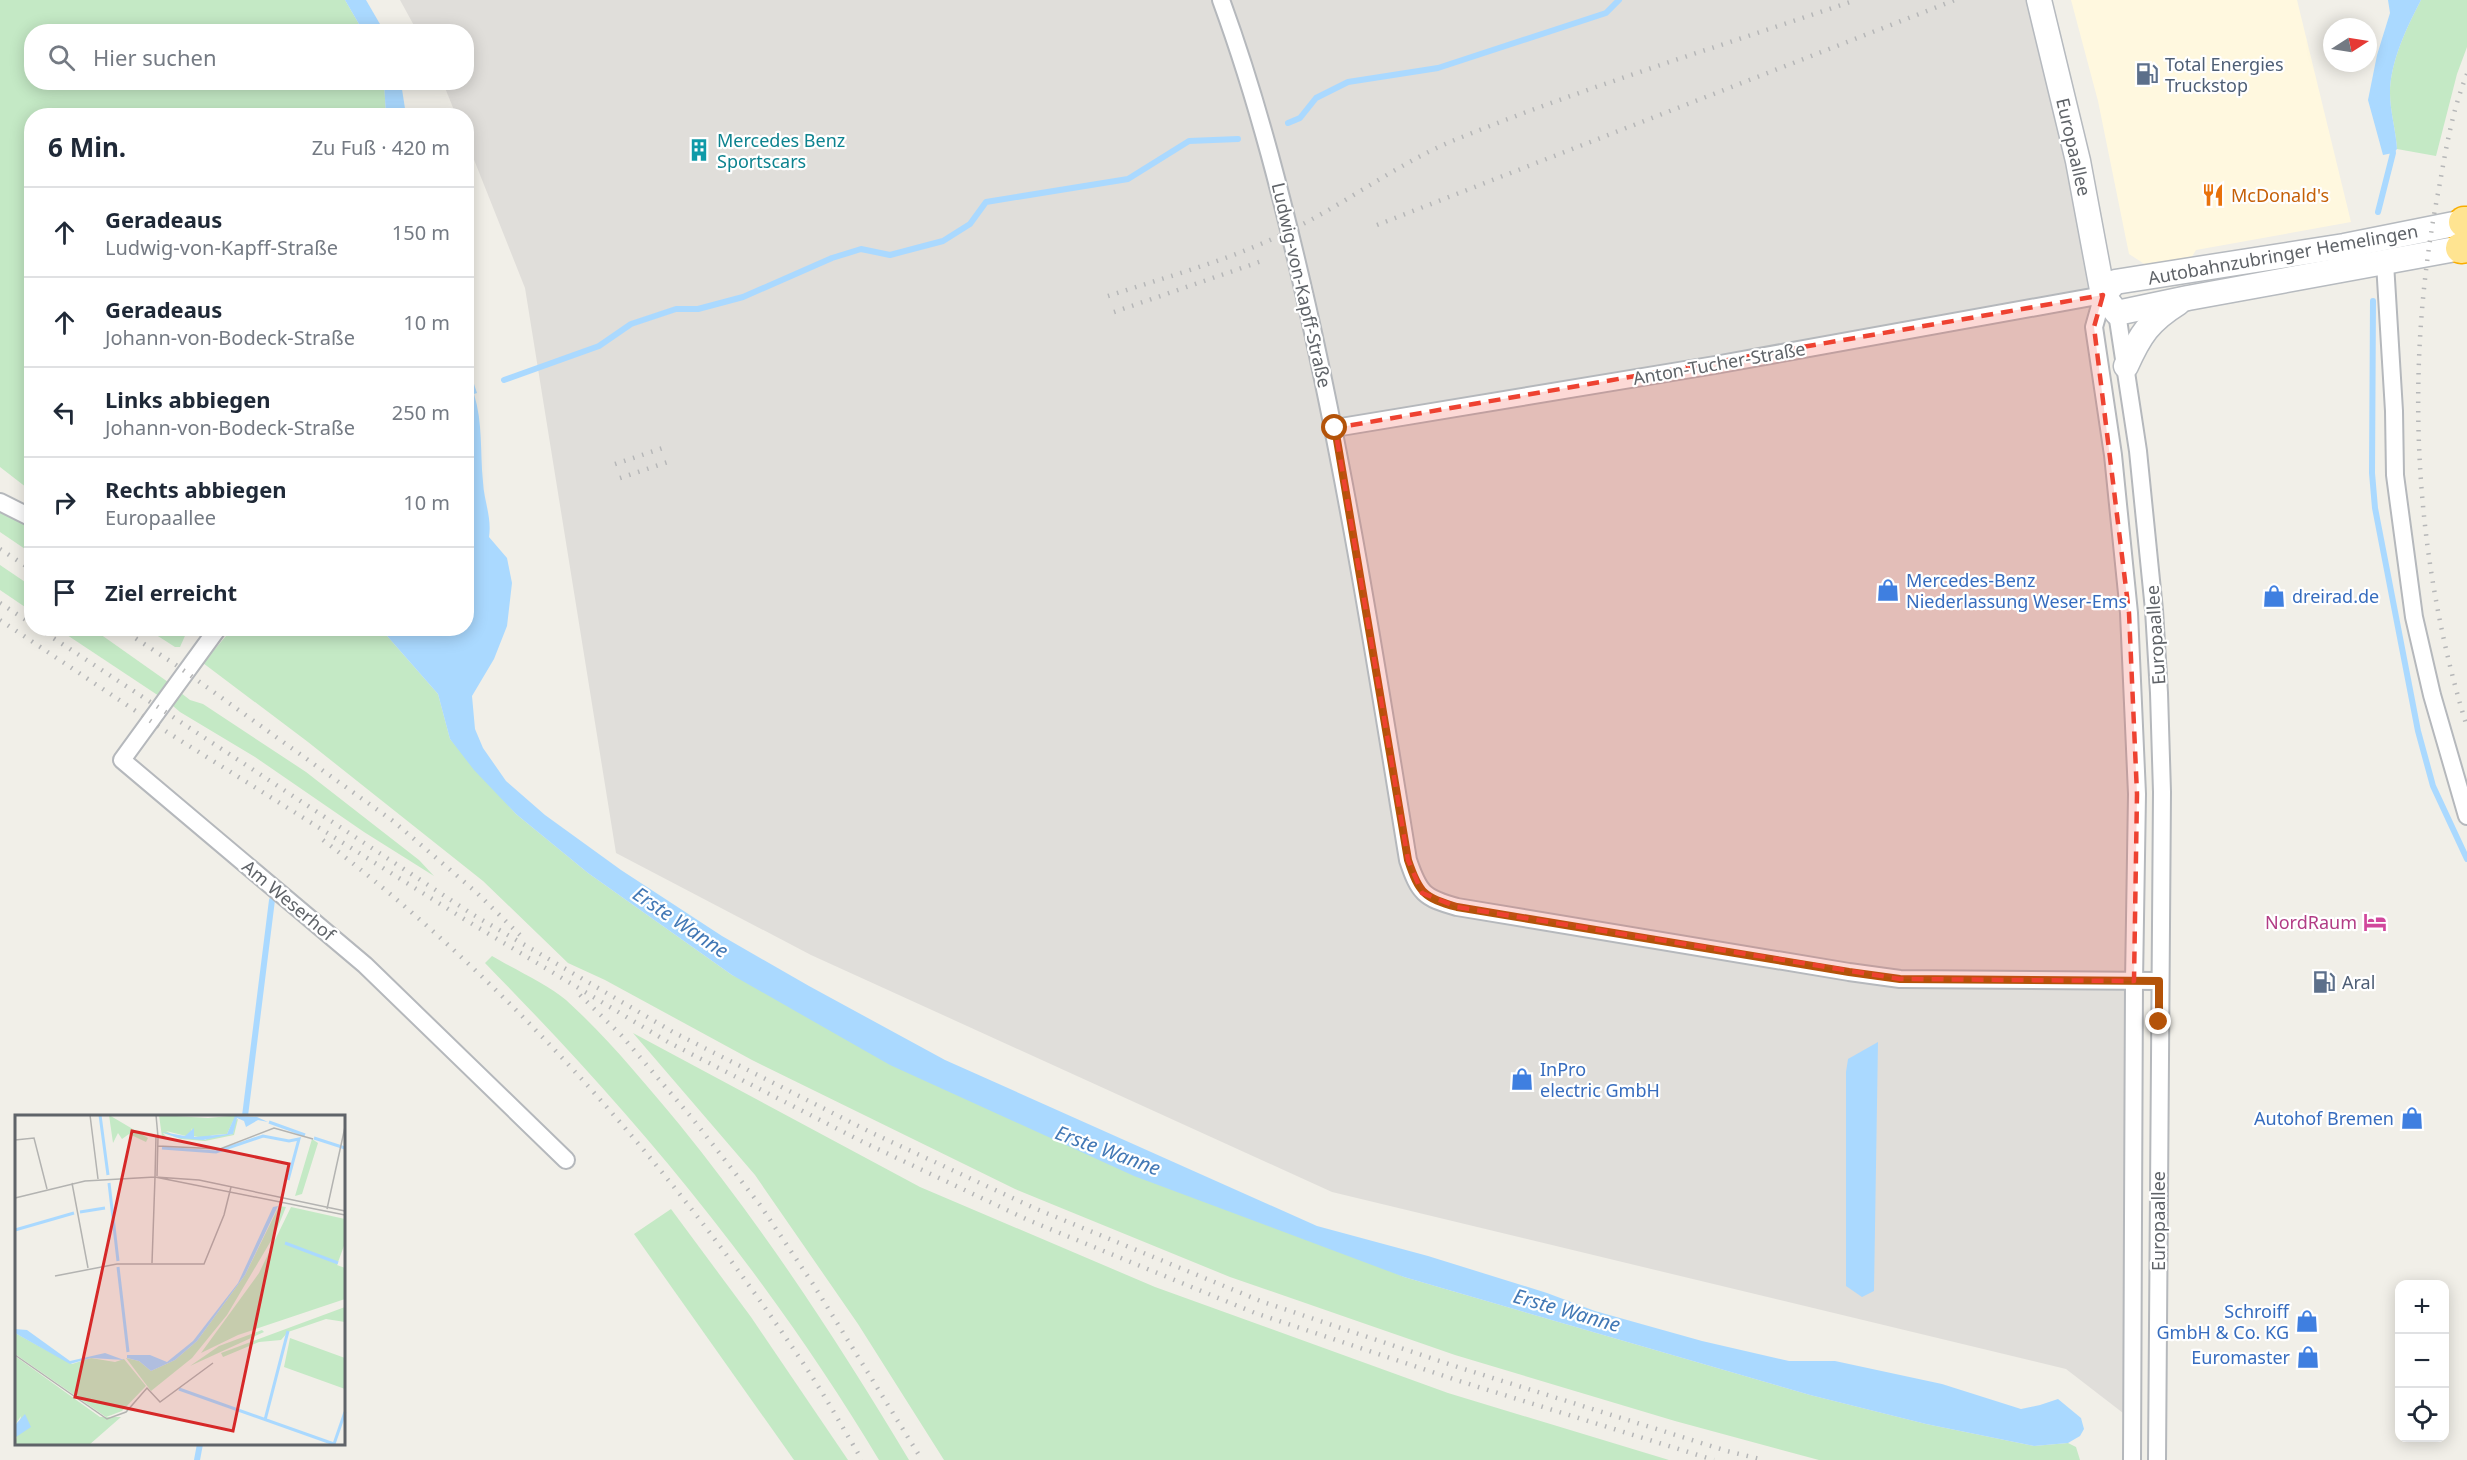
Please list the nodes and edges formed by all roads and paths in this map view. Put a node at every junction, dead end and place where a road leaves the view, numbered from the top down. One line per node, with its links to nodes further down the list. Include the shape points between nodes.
1 (1221, 0): 8 (street, Ludwig-von-Kapff-Straße, via 1280,188)
2 (2039, 0): 6 (street, Europaallee)
3 (2465, 235): 4 (street, Autobahnzubringer Hemelingen); 6 (street, Autobahnzubringer Hemelingen, via 2344,246 2115,282)
4 (2385, 263): 5 (street, Autobahnzubringer Hemelingen); 12 (street, via 2395,475 2411,596 2432,695)
5 (2188, 298): 6 (street, Autobahnzubringer Hemelingen); 7 (street, via 2158,316 2136,343)
6 (2110, 304): 7 (street, Europaallee); 8 (street, Anton-Tucher-Straße); 13 (street, Europaallee, via 2094,327 2113,455 2129,613 2137,794)
7 (2126, 366): 14 (street, Europaallee, via 2138,451 2159,693)
8 (1335, 428): 13 (street, Ludwig-von-Kapff-Straße, via 1408,860 1422,893 1457,907 1900,979)
9 (0, 502): 10 (street)
10 (24, 514)
11 (212, 636): 15 (street, Am Weserhof, via 122,760 365,965)
12 (2467, 816)
13 (2134, 981): 14 (street); 16 (street, Europaallee)
14 (2159, 981): 17 (street, Europaallee)
15 (566, 1160)
16 (2132, 1460)
17 (2157, 1460)

